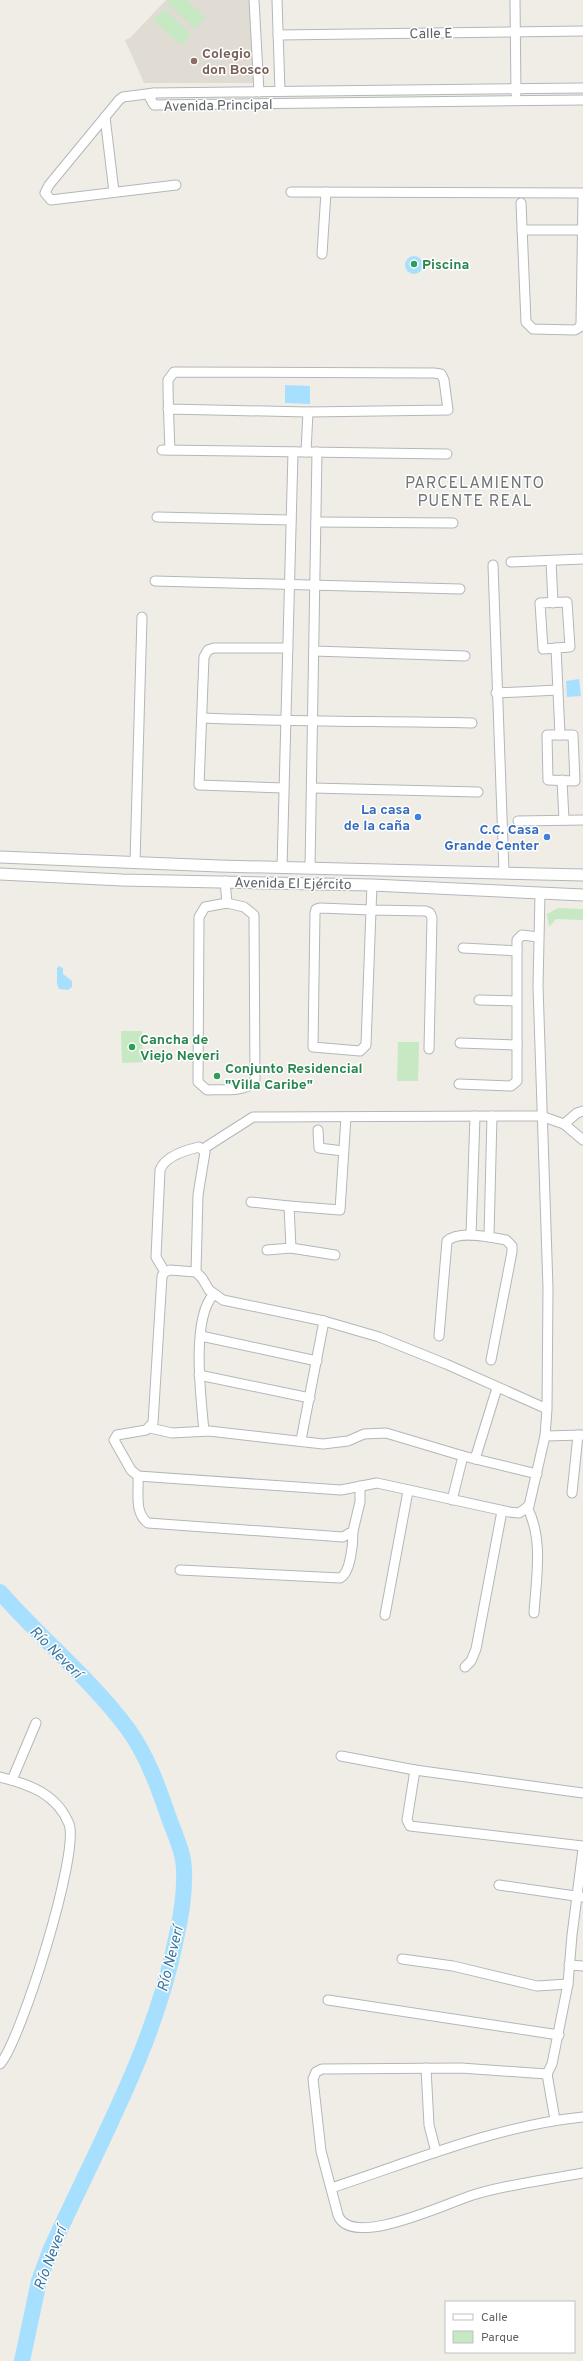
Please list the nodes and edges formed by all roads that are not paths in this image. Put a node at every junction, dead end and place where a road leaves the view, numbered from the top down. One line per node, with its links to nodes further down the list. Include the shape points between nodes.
1 (254, 0): 9 (street)
2 (277, 0): 6 (street)
3 (515, 0): 5 (street)
4 (583, 31): 5 (street, Calle E)
5 (516, 32): 6 (street, Calle E); 8 (street)
6 (278, 35): 10 (street)
7 (583, 88): 8 (street, Avenida Principal)
8 (516, 89): 10 (street, Avenida Principal); 13 (street)
9 (259, 92): 10 (street, Avenida Principal); 11 (street, Avenida Principal)
10 (280, 92)
11 (154, 93): 13 (street, Avenida Principal, via 150,98 154,105); 14 (street, via 123,97)
12 (583, 100): 13 (street, Avenida Principal)
13 (516, 102)
14 (105, 117): 16 (street); 16 (street, via 45,193 51,200)
15 (176, 185): 16 (street)
16 (114, 192)
17 (291, 192): 18 (street)
18 (326, 192): 19 (street); 24 (street)
19 (583, 193)
20 (583, 198): 23 (street)
21 (520, 203): 22 (street)
22 (522, 230): 23 (street); 23 (street, via 526,322 533,329 575,330 582,322)
23 (583, 230)
24 (322, 254)
25 (168, 409): 26 (street); 26 (street, via 168,380 174,372 434,373 441,374 444,380 448,410); 27 (street, via 166,450)
26 (308, 412): 28 (street)
27 (293, 452): 28 (street); 32 (street)
28 (306, 452): 29 (street)
29 (317, 452): 30 (street); 33 (street)
30 (447, 454)
31 (157, 517): 32 (street)
32 (291, 520): 40 (street)
33 (316, 522): 34 (street); 41 (street)
34 (453, 523)
35 (583, 559): 36 (street)
36 (551, 561): 37 (street); 43 (street)
37 (511, 562)
38 (493, 565): 50 (street)
39 (155, 581): 40 (street)
40 (289, 586): 41 (street); 45 (street)
41 (315, 586): 42 (street); 47 (street)
42 (460, 589)
43 (553, 603): 46 (street, via 540,603 543,648); 46 (street, via 567,602 570,640 570,647)
44 (142, 617): 64 (street)
45 (288, 648): 51 (street, via 208,650 204,657); 53 (street)
46 (556, 648): 49 (street)
47 (314, 651): 48 (street); 52 (street)
48 (465, 656)
49 (558, 690): 50 (street); 55 (street)
50 (496, 692): 67 (street)
51 (203, 718): 53 (street); 57 (street, via 200,785)
52 (313, 720): 53 (street); 54 (street); 58 (street)
53 (285, 721): 57 (street)
54 (472, 723)
55 (560, 735): 56 (street, via 547,735 548,780); 56 (street, via 574,735 575,781)
56 (562, 780): 61 (street)
57 (283, 788): 65 (street)
58 (312, 788): 59 (street); 66 (street)
59 (478, 792)
60 (518, 820): 61 (street)
61 (564, 820): 62 (street)
62 (583, 820)
63 (3, 857): 64 (street, Avenida El Ejército)
64 (135, 862): 65 (street, Avenida El Ejército)
65 (282, 868): 66 (street, Avenida El Ejército)
66 (310, 868): 67 (street, Avenida El Ejército)
67 (504, 872): 69 (street, Avenida El Ejército)
68 (2, 874): 70 (street, Avenida El Ejército, via 122,880)
69 (583, 875)
70 (225, 881): 71 (street, Avenida El Ejército); 74 (street)
71 (372, 885): 72 (street, Avenida El Ejército); 75 (street)
72 (540, 894): 73 (street, Avenida El Ejército); 76 (street)
73 (583, 896)
74 (227, 903): 74 (street, via 244,907 254,915 255,1080 252,1085 245,1088 207,1090 198,1082 199,917 205,907)
75 (371, 910): 75 (street, via 366,1045 360,1051 313,1047 316,909); 83 (street, via 430,913 432,918)
76 (538, 937): 78 (street, via 518,937); 88 (street)
77 (463, 948): 78 (street)
78 (517, 951): 80 (street)
79 (479, 1000): 80 (street)
80 (516, 1001): 82 (street)
81 (460, 1043): 82 (street)
82 (517, 1045): 84 (street, via 514,1085)
83 (429, 1050)
84 (459, 1084)
85 (583, 1111): 90 (street)
86 (475, 1116): 87 (street); 89 (street); 97 (street)
87 (492, 1116): 88 (street); 98 (street)
88 (541, 1116): 90 (street); 113 (street, via 545,1158 548,1288)
89 (346, 1117): 93 (street, via 253,1117); 94 (street)
90 (564, 1124): 92 (street)
91 (318, 1130): 94 (street, via 319,1148)
92 (583, 1140)
93 (203, 1149): 102 (street, via 189,1149 169,1158 162,1167 156,1258); 103 (street, via 205,1152 198,1195)
94 (343, 1151): 96 (street, via 340,1210)
95 (251, 1202): 96 (street)
96 (289, 1206): 99 (street)
97 (471, 1235): 98 (street); 107 (street, via 450,1238 447,1241)
98 (489, 1236): 108 (street, via 506,1240 512,1246)
99 (291, 1248): 100 (street); 101 (street)
100 (267, 1250)
101 (335, 1255)
102 (165, 1272): 103 (street); 114 (street, via 162,1276 155,1412)
103 (196, 1272): 104 (street)
104 (213, 1295): 105 (street, via 229,1302); 106 (street, via 205,1308)
105 (324, 1321): 109 (street); 111 (street, via 385,1340)
106 (201, 1336): 109 (street); 110 (street)
107 (439, 1336)
108 (491, 1360)
109 (317, 1361): 112 (street)
110 (199, 1376): 112 (street); 115 (street)
111 (497, 1388): 113 (street); 120 (street)
112 (310, 1398): 118 (street)
113 (547, 1409): 117 (street)
114 (150, 1428): 115 (street, via 172,1433); 122 (street, via 117,1435 114,1439 129,1467)
115 (204, 1431): 118 (street)
116 (580, 1435): 117 (street); 125 (street)
117 (545, 1436): 121 (street)
118 (301, 1440): 119 (street, via 331,1444 348,1441 364,1434 386,1433)
119 (463, 1456): 120 (street); 126 (street)
120 (475, 1459): 121 (street)
121 (537, 1474): 127 (street, via 531,1502)
122 (138, 1476): 123 (street, via 333,1489); 129 (street, via 139,1512 141,1519 148,1523 343,1537)
123 (360, 1486): 124 (street, via 377,1483); 129 (street, via 360,1502)
124 (408, 1491): 126 (street); 132 (street)
125 (572, 1493)
126 (452, 1500): 128 (street)
127 (527, 1507): 128 (street, via 519,1513); 131 (street, via 534,1524 538,1548)
128 (502, 1511): 133 (street, via 476,1649 471,1662)
129 (353, 1531): 130 (street, via 347,1572 340,1578)
130 (180, 1570)
131 (534, 1613)
132 (385, 1615)
133 (464, 1667)
134 (36, 1723): 138 (street)
135 (341, 1756): 136 (street)
136 (415, 1770): 139 (street); 140 (street, via 407,1820 410,1826)
137 (0, 1777): 138 (street)
138 (12, 1780): 149 (street, via 46,1794 61,1808 70,1826 66,1872 47,1949 19,2026)
139 (583, 1793)
140 (583, 1847): 142 (street)
141 (499, 1885): 142 (street)
142 (580, 1896): 144 (street)
143 (402, 1959): 146 (street, via 453,1966 537,1986)
144 (569, 1965): 145 (street); 146 (street)
145 (583, 1966)
146 (568, 1984): 148 (street)
147 (328, 2000): 148 (street)
148 (559, 2035): 151 (street, via 552,2064)
149 (0, 2064)
150 (426, 2068): 151 (street); 154 (street, via 429,2125); 156 (street, via 322,2069 316,2072 313,2079 314,2098 321,2151)
151 (546, 2074): 153 (street)
152 (583, 2118): 153 (street)
153 (555, 2120): 154 (street, via 492,2134)
154 (436, 2152): 156 (street)
155 (583, 2173): 156 (street, via 473,2195 384,2226 368,2227 348,2226 342,2222)
156 (331, 2188)

